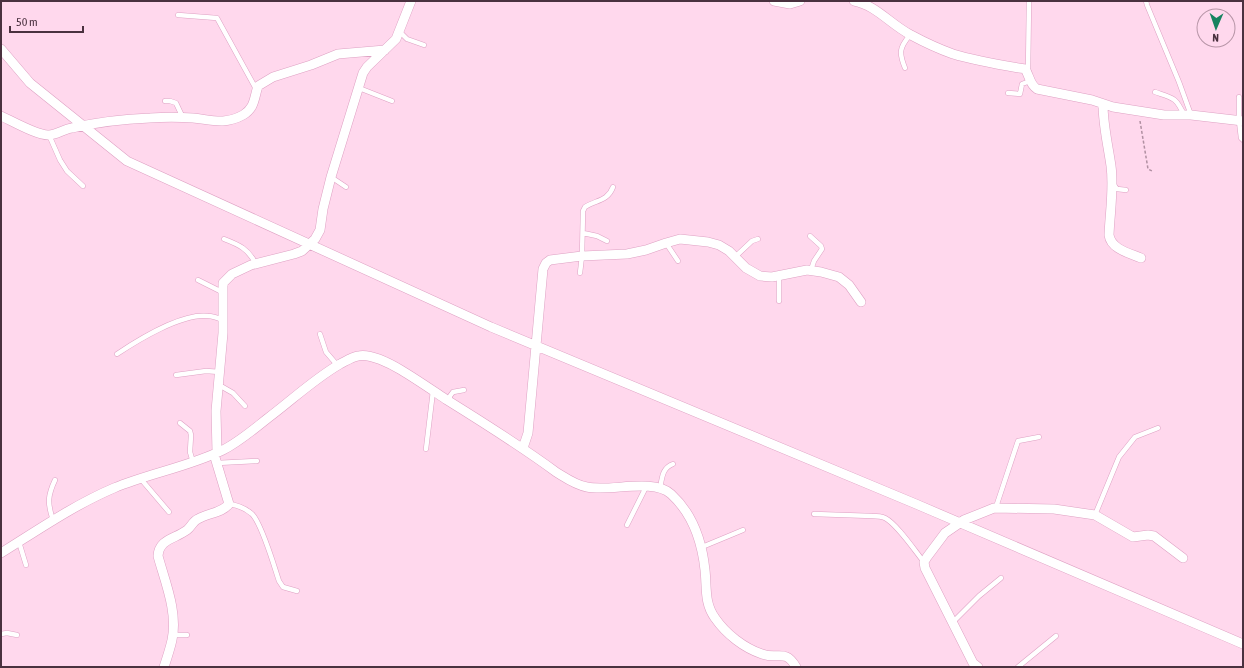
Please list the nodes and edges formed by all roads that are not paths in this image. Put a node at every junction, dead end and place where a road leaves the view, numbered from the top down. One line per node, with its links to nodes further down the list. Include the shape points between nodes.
1 (412, 1): 8 (street)
2 (774, 1): 3 (street, via 790,4)
3 (800, 1)
4 (854, 1): 9 (street, via 882,14)
5 (1028, 1): 14 (lane)
6 (1146, 1): 23 (lane, via 1179,82)
7 (178, 15): 16 (lane, via 217,18)
8 (399, 31): 10 (lane, via 407,39); 12 (street, via 396,39)
9 (910, 35): 13 (lane, via 901,49 900,56); 14 (street, via 952,53 1025,69)
10 (424, 45)
11 (1, 49): 27 (street, via 30,83)
12 (385, 50): 15 (street, via 367,67); 16 (street, via 331,56 272,77 258,86)
13 (905, 68)
14 (1029, 77): 18 (lane, via 1022,84 1020,94); 22 (street, via 1033,87 1037,89)
15 (359, 88): 21 (lane); 30 (street)
16 (257, 91): 25 (street, via 250,110 226,121)
17 (1155, 92): 23 (lane, via 1173,98)
18 (1008, 93)
19 (1239, 97): 26 (lane)
20 (165, 101): 25 (lane, via 176,103)
21 (392, 101)
22 (1103, 104): 23 (street, via 1164,115); 31 (street)
23 (1187, 115): 26 (street)
24 (1, 116): 28 (street, via 34,132)
25 (183, 118): 27 (street, via 109,121)
26 (1241, 121): 29 (lane)
27 (84, 126): 28 (street); 42 (street, via 127,160)
28 (50, 135): 32 (lane, via 66,171)
29 (1243, 140)
30 (331, 177): 33 (lane); 42 (street, via 320,230)
31 (1112, 182): 35 (lane, via 1117,189); 45 (street, via 1110,241 1114,246)
32 (83, 186)
33 (346, 187)
34 (613, 187): 36 (lane, via 607,196 585,207)
35 (1126, 190)
36 (583, 233): 40 (lane); 43 (lane)
37 (810, 236): 48 (lane, via 822,249)
38 (224, 239): 47 (lane, via 243,247)
39 (758, 239): 44 (lane, via 752,241)
40 (607, 241)
41 (666, 242): 43 (street, via 627,254); 44 (street, via 708,242 719,245); 46 (lane)
42 (310, 244): 47 (street, via 294,254); 57 (street)
43 (582, 256): 49 (lane); 57 (street, via 550,260 544,266)
44 (735, 257): 50 (street, via 746,268 760,276)
45 (1141, 258)
46 (678, 260)
47 (256, 264): 52 (street, via 227,278 223,283)
48 (811, 270): 50 (street); 54 (street, via 839,277)
49 (580, 273)
50 (779, 276): 53 (lane)
51 (198, 280): 52 (lane)
52 (222, 292): 55 (street)
53 (779, 301)
54 (861, 302)
55 (222, 320): 58 (lane, via 206,316 171,324); 60 (street)
56 (320, 334): 59 (lane, via 326,352)
57 (535, 345): 70 (street, via 528,433); 87 (street)
58 (117, 354)
59 (338, 366): 64 (street, via 351,358 364,355 399,369); 72 (street, via 318,378 236,442)
60 (220, 372): 61 (lane); 62 (street)
61 (176, 375)
62 (219, 385): 66 (lane, via 233,393); 72 (street)
63 (464, 390): 65 (lane, via 453,392)
64 (433, 391): 65 (street); 71 (lane)
65 (449, 401): 70 (street)
66 (245, 406)
67 (180, 423): 73 (lane, via 190,431 190,452)
68 (1158, 428): 85 (lane, via 1135,437 1119,457)
69 (1040, 437): 82 (lane, via 1018,441)
70 (523, 448): 79 (street, via 569,481 586,487)
71 (426, 449)
72 (216, 453): 73 (street); 75 (street)
73 (193, 462): 77 (street)
74 (257, 462): 75 (lane)
75 (217, 463): 81 (street)
76 (673, 464): 80 (lane, via 667,466)
77 (140, 478): 83 (lane); 86 (street, via 92,498)
78 (55, 480): 86 (lane, via 48,499)
79 (646, 487): 80 (street); 88 (lane)
80 (660, 489): 91 (street, via 671,494 688,515)
81 (229, 504): 97 (lane, via 245,509 253,515 279,581 283,586); 101 (street, via 222,510 198,519 159,549 158,556 172,600)
82 (996, 507): 85 (street, via 1054,509); 87 (street)
83 (168, 512)
84 (814, 514): 94 (lane, via 872,516 886,519)
85 (1095, 515): 93 (street, via 1133,537 1148,534 1154,536)
86 (52, 520): 90 (street)
87 (960, 523): 94 (street, via 945,533); 104 (street)
88 (627, 525)
89 (742, 530): 91 (lane)
90 (19, 542): 92 (street); 95 (lane)
91 (702, 547): 106 (street, via 708,605 714,617 728,634 748,648 767,656 787,656)
92 (1, 552)
93 (1183, 558)
94 (924, 562): 98 (street)
95 (26, 565)
96 (1001, 578): 98 (lane)
97 (297, 591)
98 (952, 623): 107 (street, via 973,663)
99 (1, 634): 100 (lane)
100 (17, 635)
101 (173, 635): 102 (lane); 105 (street)
102 (187, 635)
103 (1056, 636): 108 (lane)
104 (1243, 644)
105 (164, 667)
106 (796, 667)
107 (978, 667)
108 (1018, 667)

